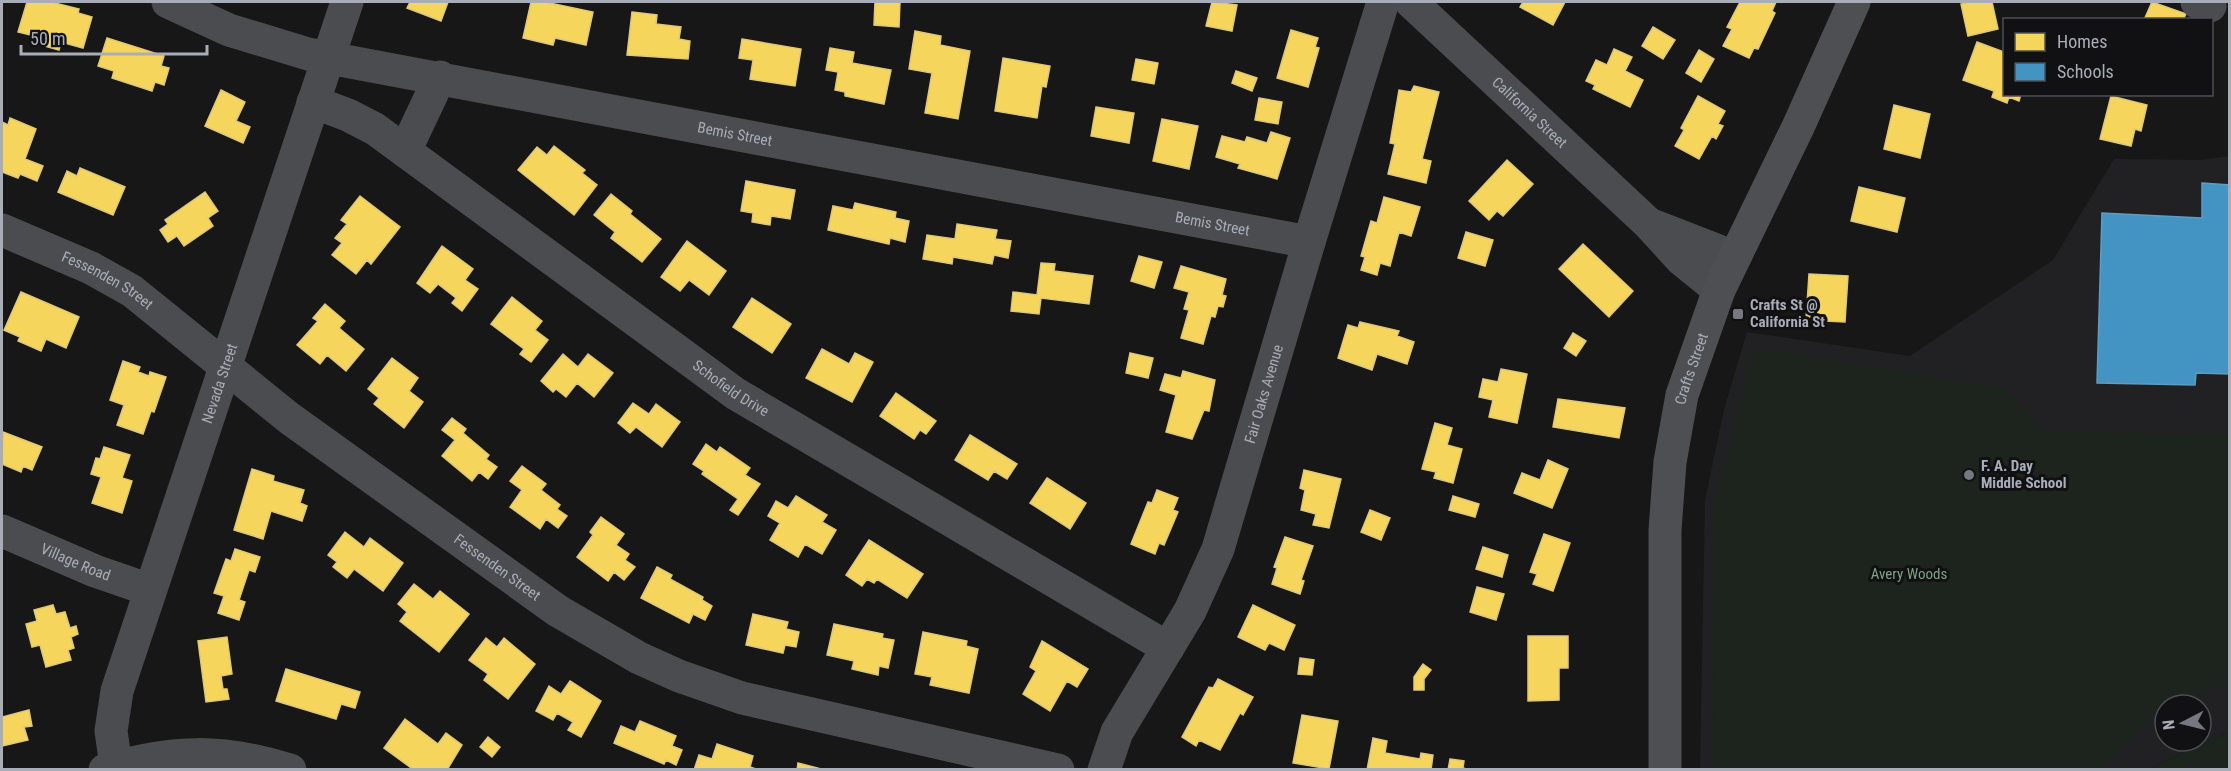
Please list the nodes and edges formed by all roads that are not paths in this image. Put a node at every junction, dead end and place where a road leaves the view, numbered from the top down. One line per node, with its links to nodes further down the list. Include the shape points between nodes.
1 (168, 2): 6 (street, Bemis Street, via 238,33)
2 (347, 2): 6 (street, Nevada Street)
3 (1383, 2): 12 (street, Fair Oaks Avenue)
4 (1411, 2): 10 (street, California Street)
5 (1854, 2): 13 (main road, Crafts Street)
6 (328, 57): 7 (street, Bemis Street); 8 (street, Nevada Street)
7 (440, 77): 9 (street); 12 (street, Bemis Street)
8 (313, 102): 9 (street, Schofield Drive, via 362,122); 15 (street, Nevada Street)
9 (405, 151): 18 (street, Schofield Drive, via 736,394)
10 (1649, 224): 13 (street, California Street); 14 (street, California Street, via 1682,260)
11 (2, 230): 15 (street, Fessenden Street, via 92,268 132,291)
12 (1309, 242): 18 (street, Fair Oaks Avenue, via 1218,549)
13 (1734, 257): 14 (main road, Crafts Street)
14 (1719, 290): 23 (main road, Crafts Street, via 1682,395 1670,462 1665,539)
15 (224, 367): 17 (street, Nevada Street); 21 (street, Fessenden Street, via 558,611 658,667 742,698)
16 (2, 531): 17 (street, Village Road)
17 (150, 590): 19 (street, Nevada Street, via 113,704)
18 (1168, 648): 22 (street, Fair Oaks Avenue, via 1117,732)
19 (111, 768): 20 (street, via 163,756 203,753 240,756)
20 (290, 770)
21 (1058, 770)
22 (1104, 770)
23 (1665, 770)

